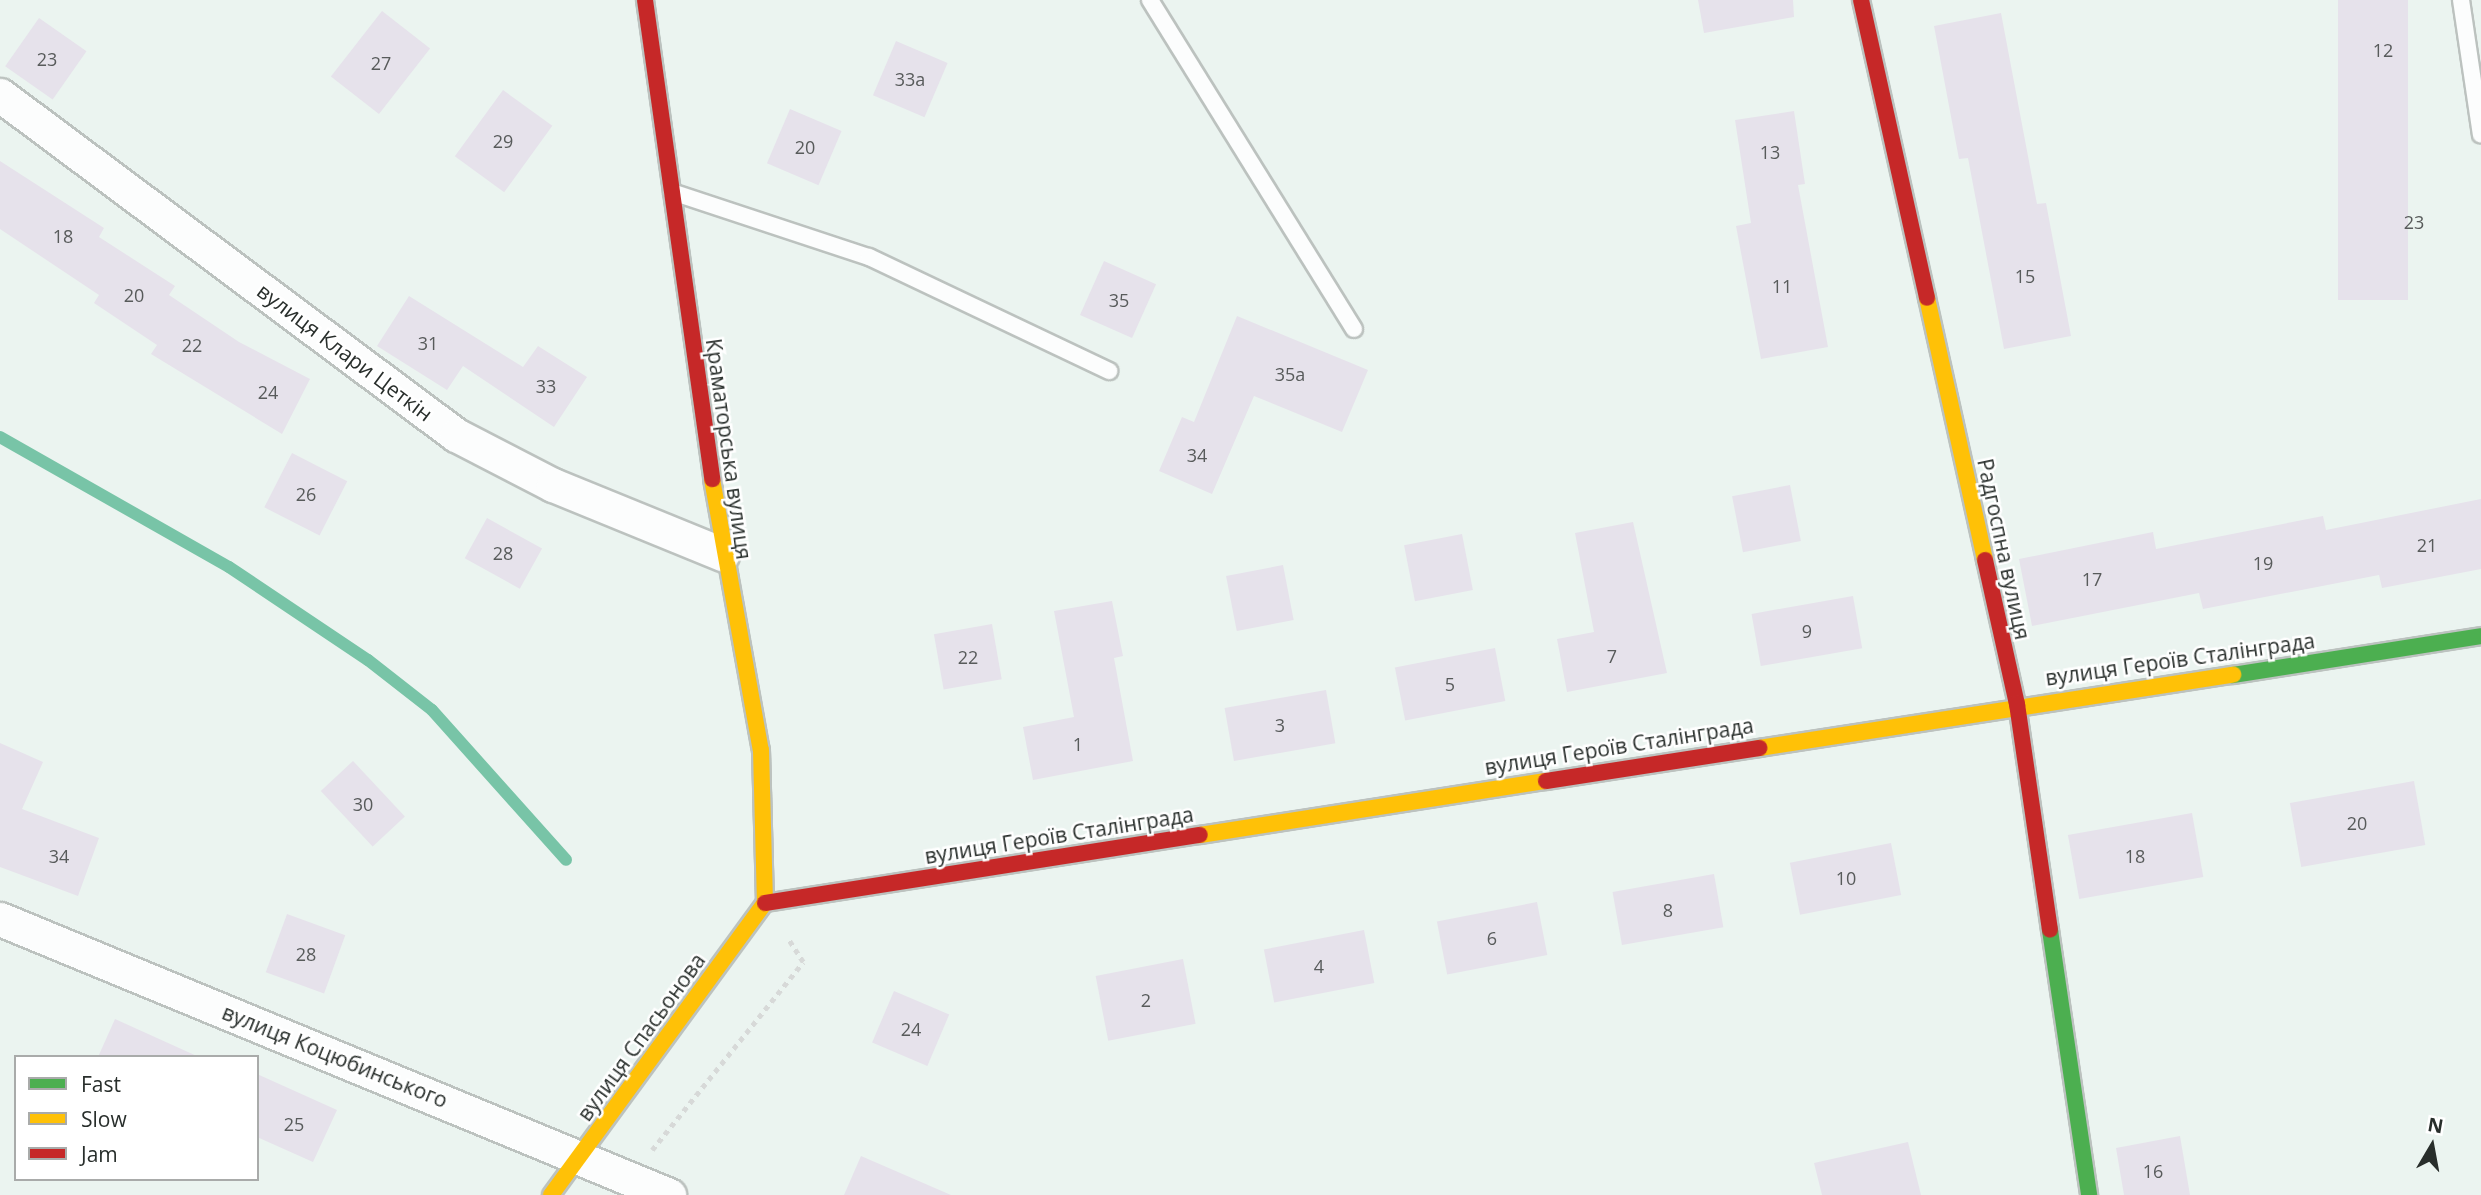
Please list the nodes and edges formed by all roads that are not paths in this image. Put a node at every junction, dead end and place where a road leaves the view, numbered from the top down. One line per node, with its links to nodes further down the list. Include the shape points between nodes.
1 (645, 0): 7 (street, Краматорська вулиця)
2 (1150, 0): 8 (lane)
3 (1861, 0): 12 (street, Радгоспна вулиця)
4 (2462, 0): 6 (lane)
5 (0, 95): 10 (street, вулиця Клари Цеткін, via 456,435 553,485)
6 (2481, 135)
7 (672, 192): 9 (lane, via 869,257); 10 (street, Краматорська вулиця)
8 (1354, 329)
9 (1109, 371)
10 (722, 554): 13 (street, Краматорська вулиця, via 761,750)
11 (2481, 636): 12 (street, вулиця Героїв Сталінграда)
12 (2017, 704): 13 (street, вулиця Героїв Сталінграда); 18 (street, Радгоспна вулиця)
13 (765, 903): 15 (street, вулиця Спасьонова)
14 (0, 919): 15 (street, вулиця Коцюбинського)
15 (577, 1158): 16 (street, вулиця Спасьонова); 17 (street, вулиця Коцюбинського)
16 (551, 1195)
17 (669, 1195)
18 (2089, 1195)

